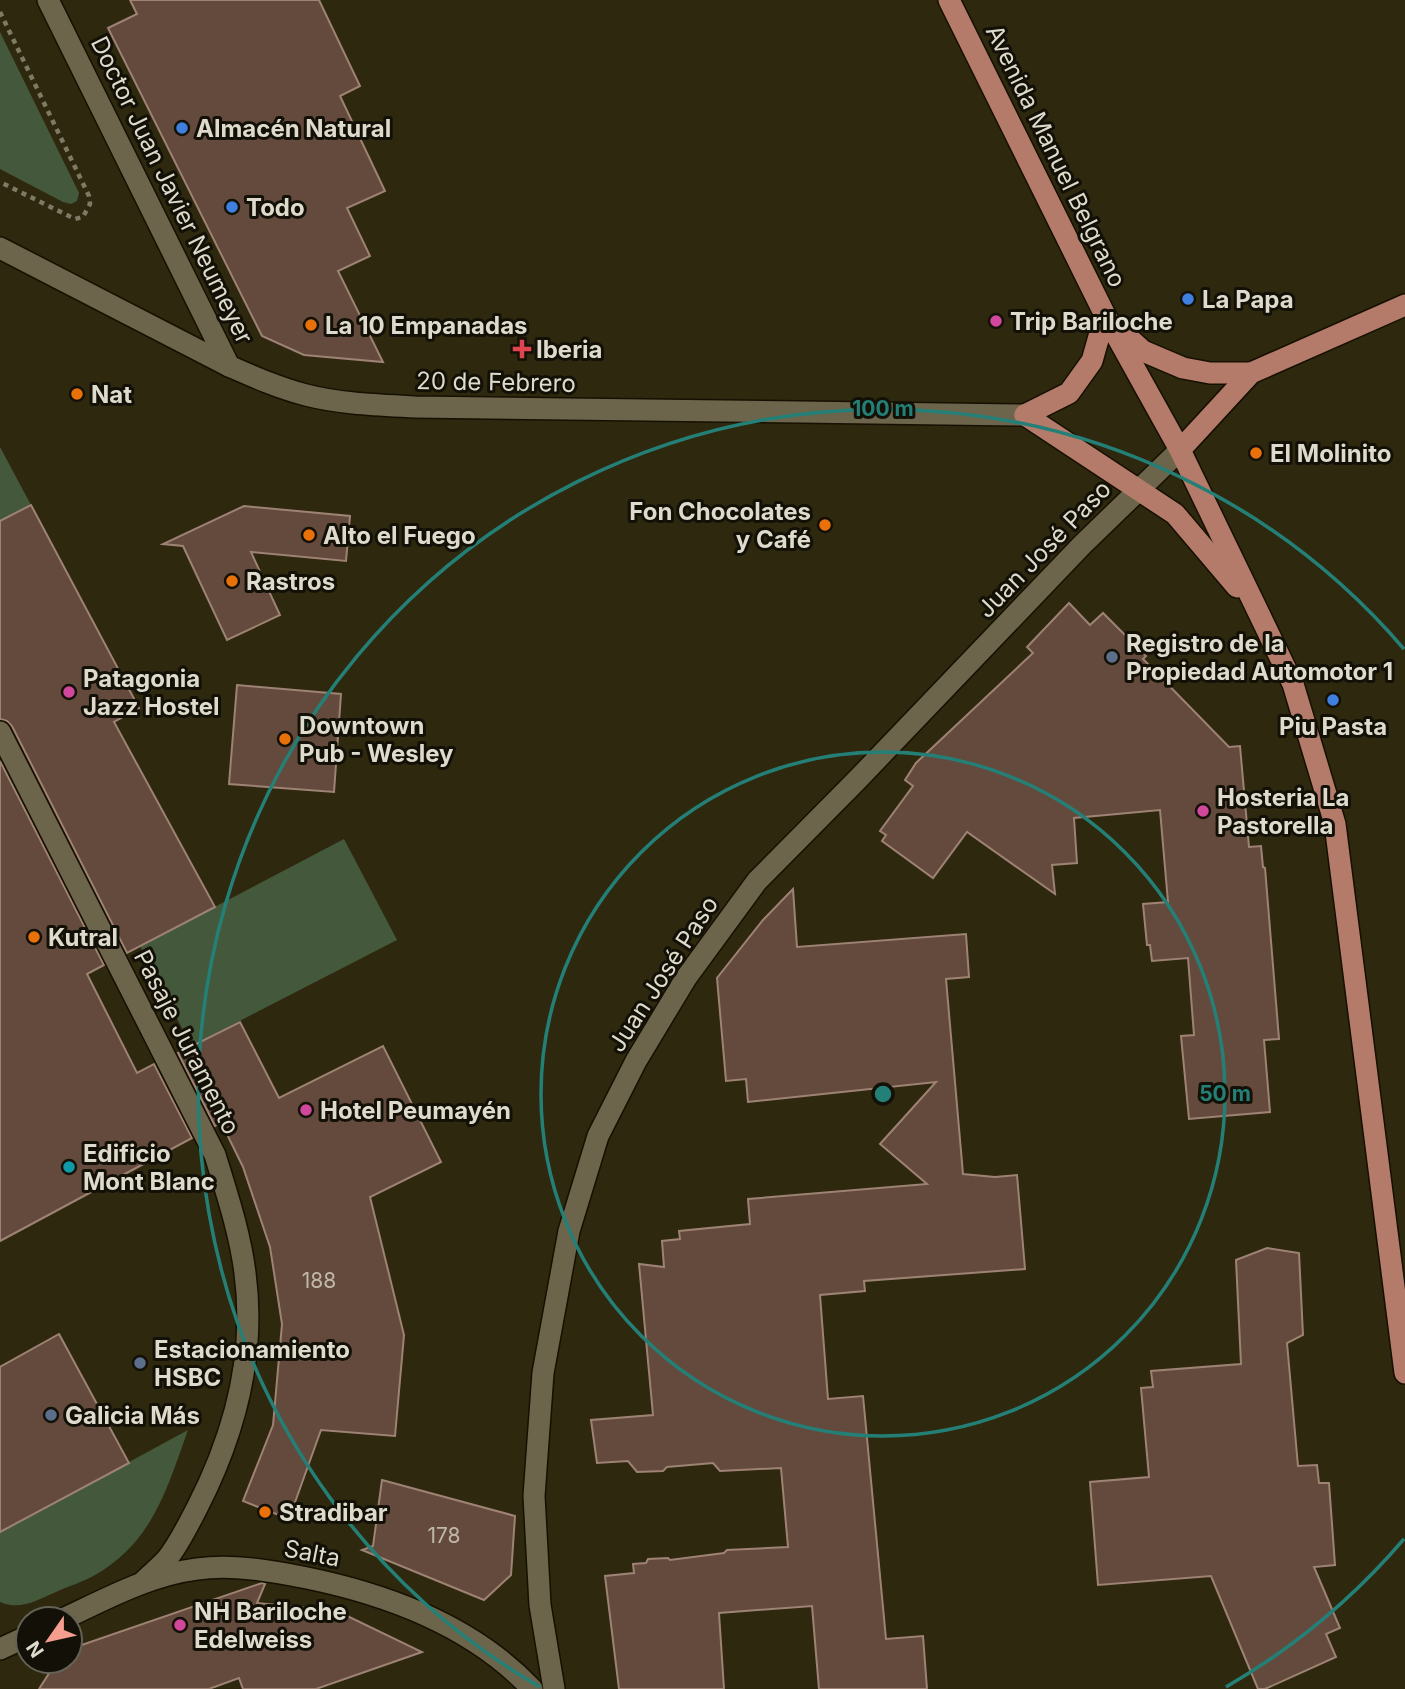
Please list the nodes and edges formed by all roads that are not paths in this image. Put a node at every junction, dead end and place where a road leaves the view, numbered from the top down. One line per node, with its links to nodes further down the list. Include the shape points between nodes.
1 (48, 0): 6 (street, Doctor Juan Javier Neumeyer)
2 (949, 0): 5 (main road, Avenida Manuel Belgrano)
3 (0, 248): 6 (street, 20 de Febrero)
4 (1405, 304): 7 (main road)
5 (1105, 315): 7 (main road, via 1143,351 1173,364 1210,373); 8 (main road, via 1092,361 1069,393); 9 (main road, Avenida Manuel Belgrano)
6 (229, 366): 8 (street, 20 de Febrero, via 307,396 415,407)
7 (1251, 373): 9 (main road)
8 (1025, 415): 10 (main road)
9 (1180, 450): 10 (street, Juan José Paso); 11 (main road, Avenida Manuel Belgrano)
10 (1139, 489): 11 (main road, via 1175,514); 17 (street, Juan José Paso, via 757,881 686,978 598,1136 569,1231 543,1373 534,1496 540,1605)
11 (1258, 613): 13 (main road, Avenida Manuel Belgrano, via 1293,684 1335,824)
12 (0, 732): 14 (street, Pasaje Juramento, via 215,1155 245,1272 249,1324 232,1424 185,1531 167,1559)
13 (1405, 1373)
14 (144, 1581): 15 (street, Salta); 16 (street, Salta, via 197,1568 248,1568 358,1588 423,1612 484,1648)
15 (84, 1609)
16 (532, 1689)
17 (554, 1689)

